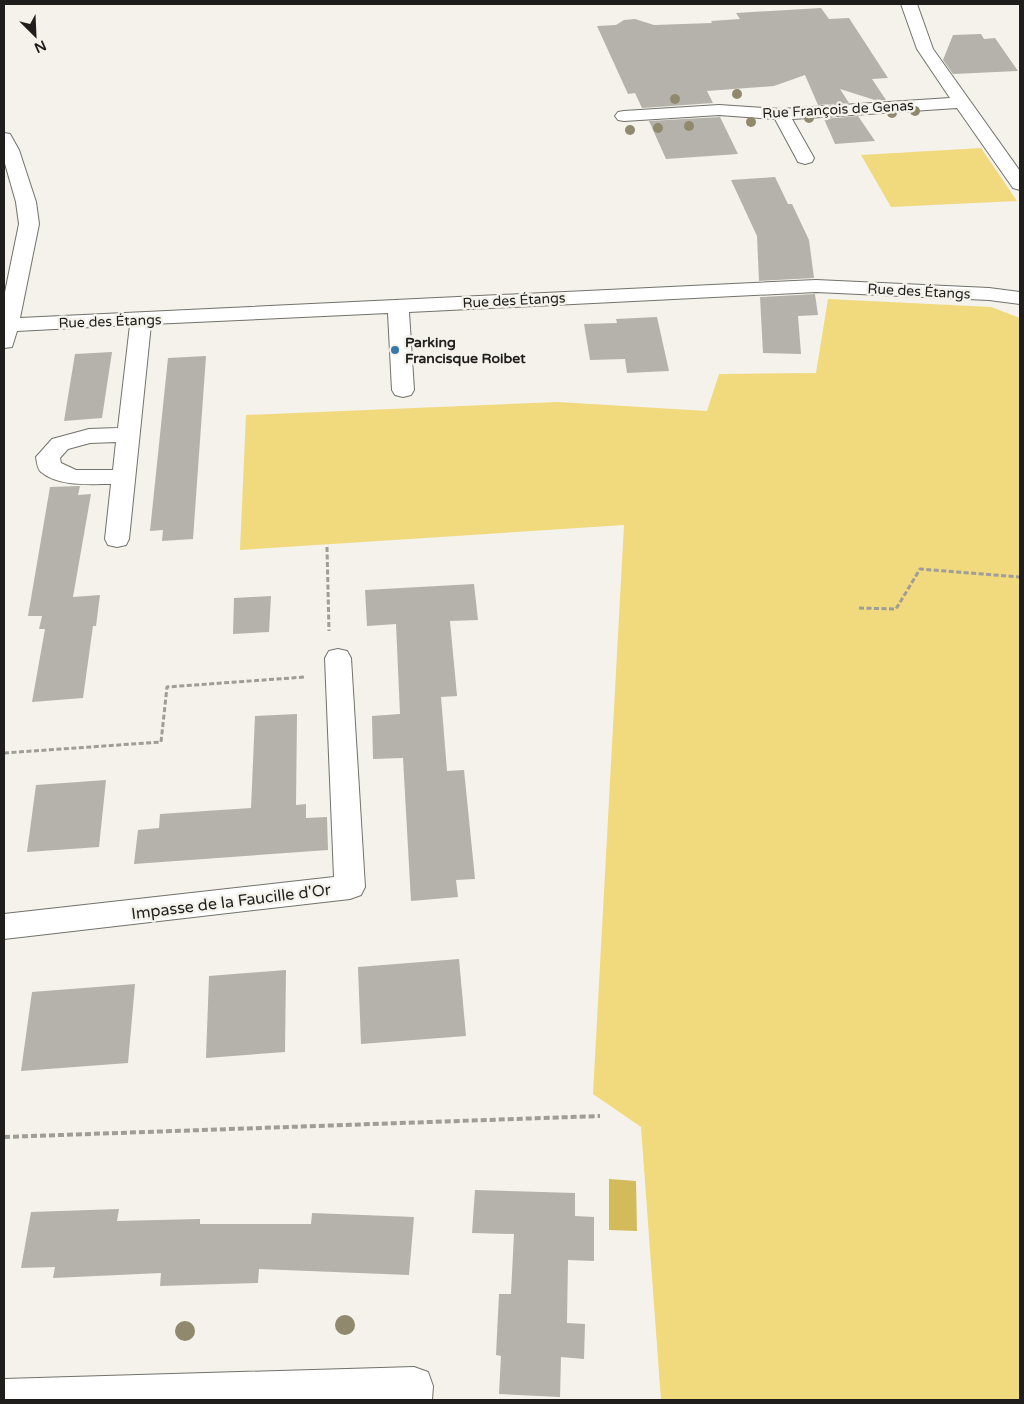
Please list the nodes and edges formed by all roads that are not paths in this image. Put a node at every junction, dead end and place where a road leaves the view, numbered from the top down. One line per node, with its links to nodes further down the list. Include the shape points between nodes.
1 (909, 4): 2 (street, via 925,49)
2 (963, 102): 3 (street, Rue François de Genas); 7 (street)
3 (781, 114): 4 (street, Rue François de Genas, via 719,110); 6 (street)
4 (624, 116)
5 (4, 138): 11 (street, via 26,202 29,224)
6 (805, 158)
7 (1020, 184)
8 (1020, 298): 9 (street, Rue des Étangs, via 816,286)
9 (398, 307): 10 (street, Rue des Étangs); 12 (street)
10 (141, 320): 11 (street, Rue des Étangs); 13 (street)
11 (6, 334)
12 (403, 390)
13 (129, 434): 14 (street); 14 (street, via 89,436 60,444 48,457 50,467 72,477)
14 (124, 477): 15 (street)
15 (117, 539)
16 (338, 666): 17 (street, Impasse de la Faucille d'Or, via 350,887)
17 (4, 927)
18 (4, 1398): 19 (street, via 414,1386)
19 (413, 1400)

